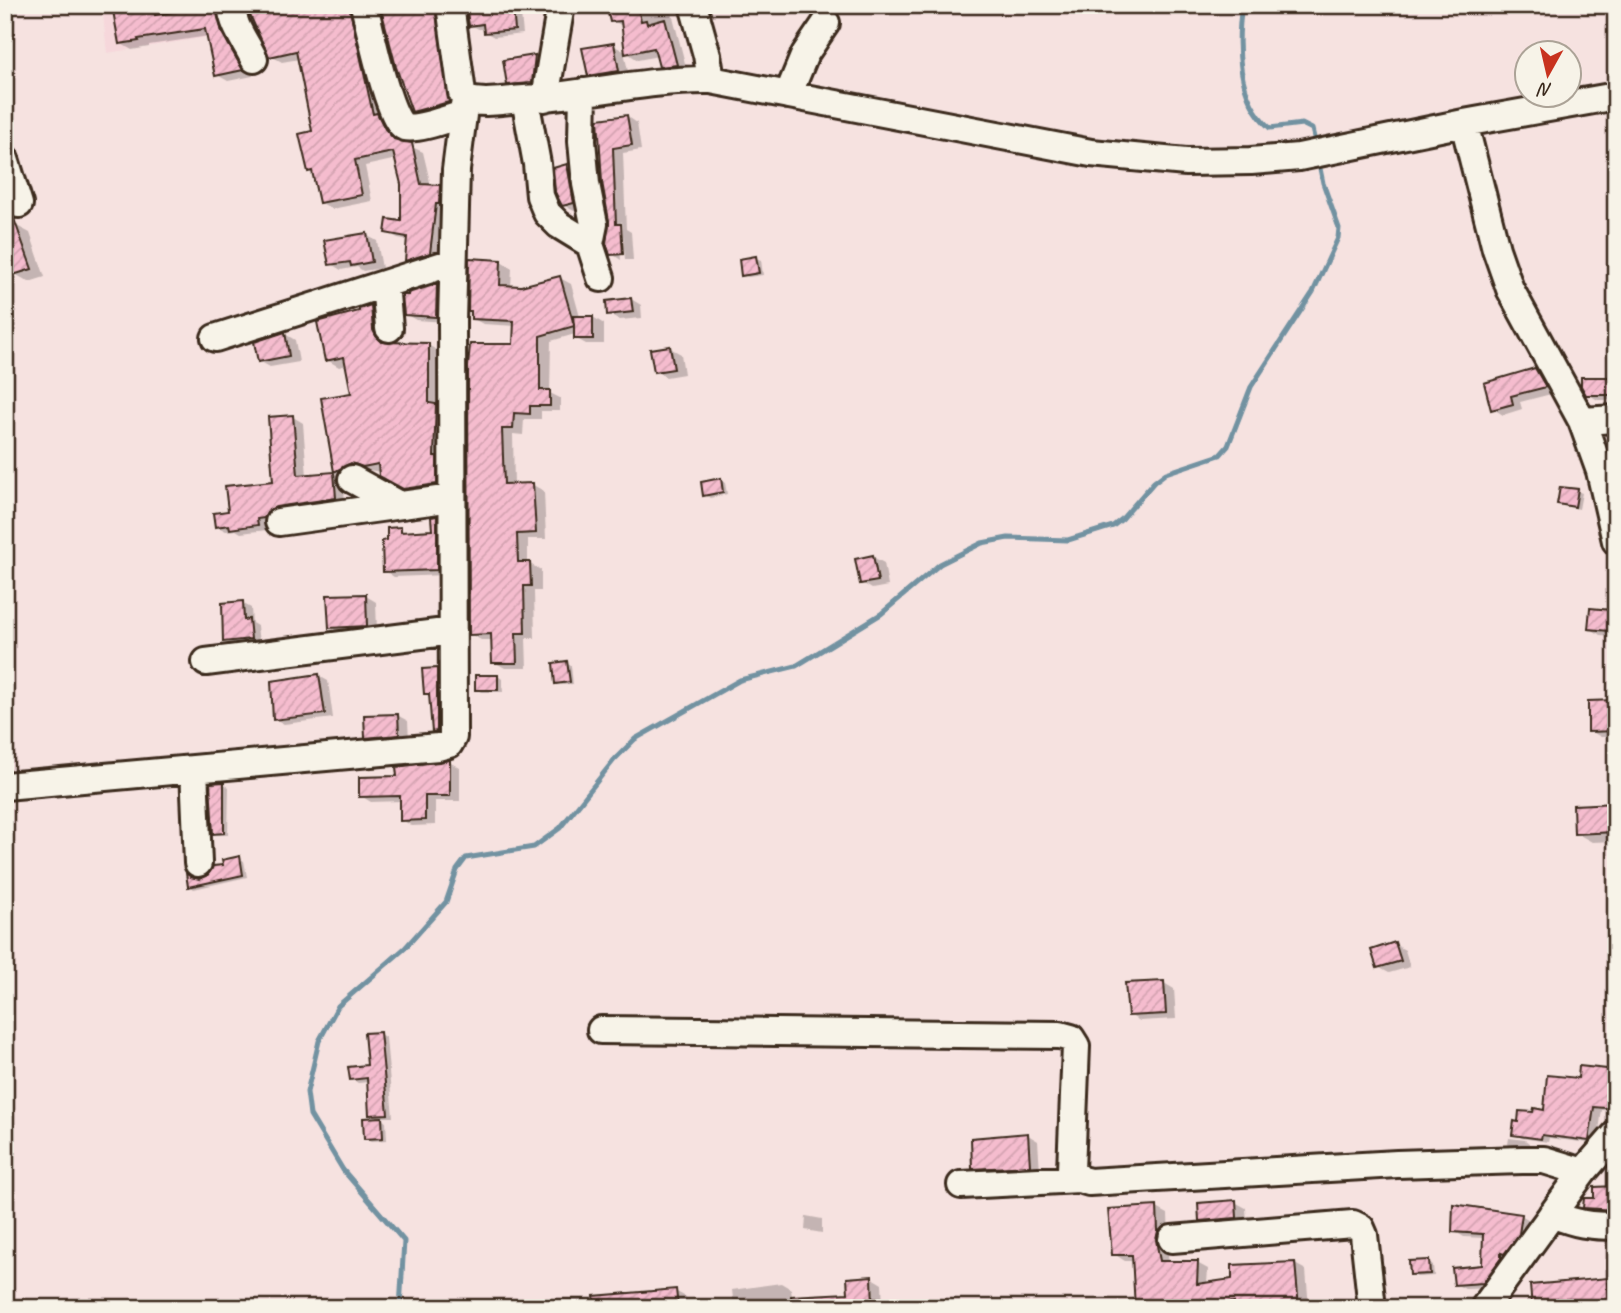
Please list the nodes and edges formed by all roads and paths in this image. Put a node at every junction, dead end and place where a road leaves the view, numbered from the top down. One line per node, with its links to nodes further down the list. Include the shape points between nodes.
1 (231, 5): 7 (street, via 237,31)
2 (364, 5): 13 (street, via 388,100 400,124 416,127)
3 (450, 5): 13 (street)
4 (561, 5): 12 (street)
5 (693, 5): 8 (street)
6 (826, 23): 10 (street, via 805,54)
7 (254, 59)
8 (711, 80): 9 (street); 10 (street)
9 (583, 92): 12 (street); 17 (street, via 582,141 594,224)
10 (788, 95): 14 (street, via 1091,153 1186,163 1299,157)
11 (1616, 96): 14 (street)
12 (535, 98): 13 (street); 17 (street, via 540,197 559,225)
13 (464, 106): 18 (street)
14 (1464, 123): 24 (street, via 1510,289)
15 (5, 159): 16 (street)
16 (19, 204)
17 (590, 244): 19 (street)
18 (453, 262): 20 (street); 26 (street)
19 (601, 278)
20 (385, 284): 21 (street); 22 (street)
21 (390, 328)
22 (215, 338)
23 (1616, 419): 24 (street)
24 (1582, 421): 29 (street, via 1600,471)
25 (352, 479): 27 (street)
26 (452, 498): 27 (street); 30 (street)
27 (399, 505): 28 (street)
28 (279, 523)
29 (1616, 541)
30 (453, 631): 31 (street); 32 (street, via 454,728 449,744)
31 (206, 662)
32 (194, 769): 33 (street); 34 (street)
33 (5, 786)
34 (198, 863)
35 (601, 1030): 38 (street, via 1071,1038 1076,1046 1071,1170)
36 (1616, 1134): 37 (street)
37 (1583, 1171): 38 (street, via 1544,1160 1522,1160); 40 (street)
38 (1079, 1179): 39 (street)
39 (961, 1185)
40 (1552, 1214): 41 (street, via 1574,1224); 44 (street)
41 (1616, 1226)
42 (1172, 1239): 43 (street, via 1353,1224 1364,1235)
43 (1372, 1308)
44 (1484, 1308)

